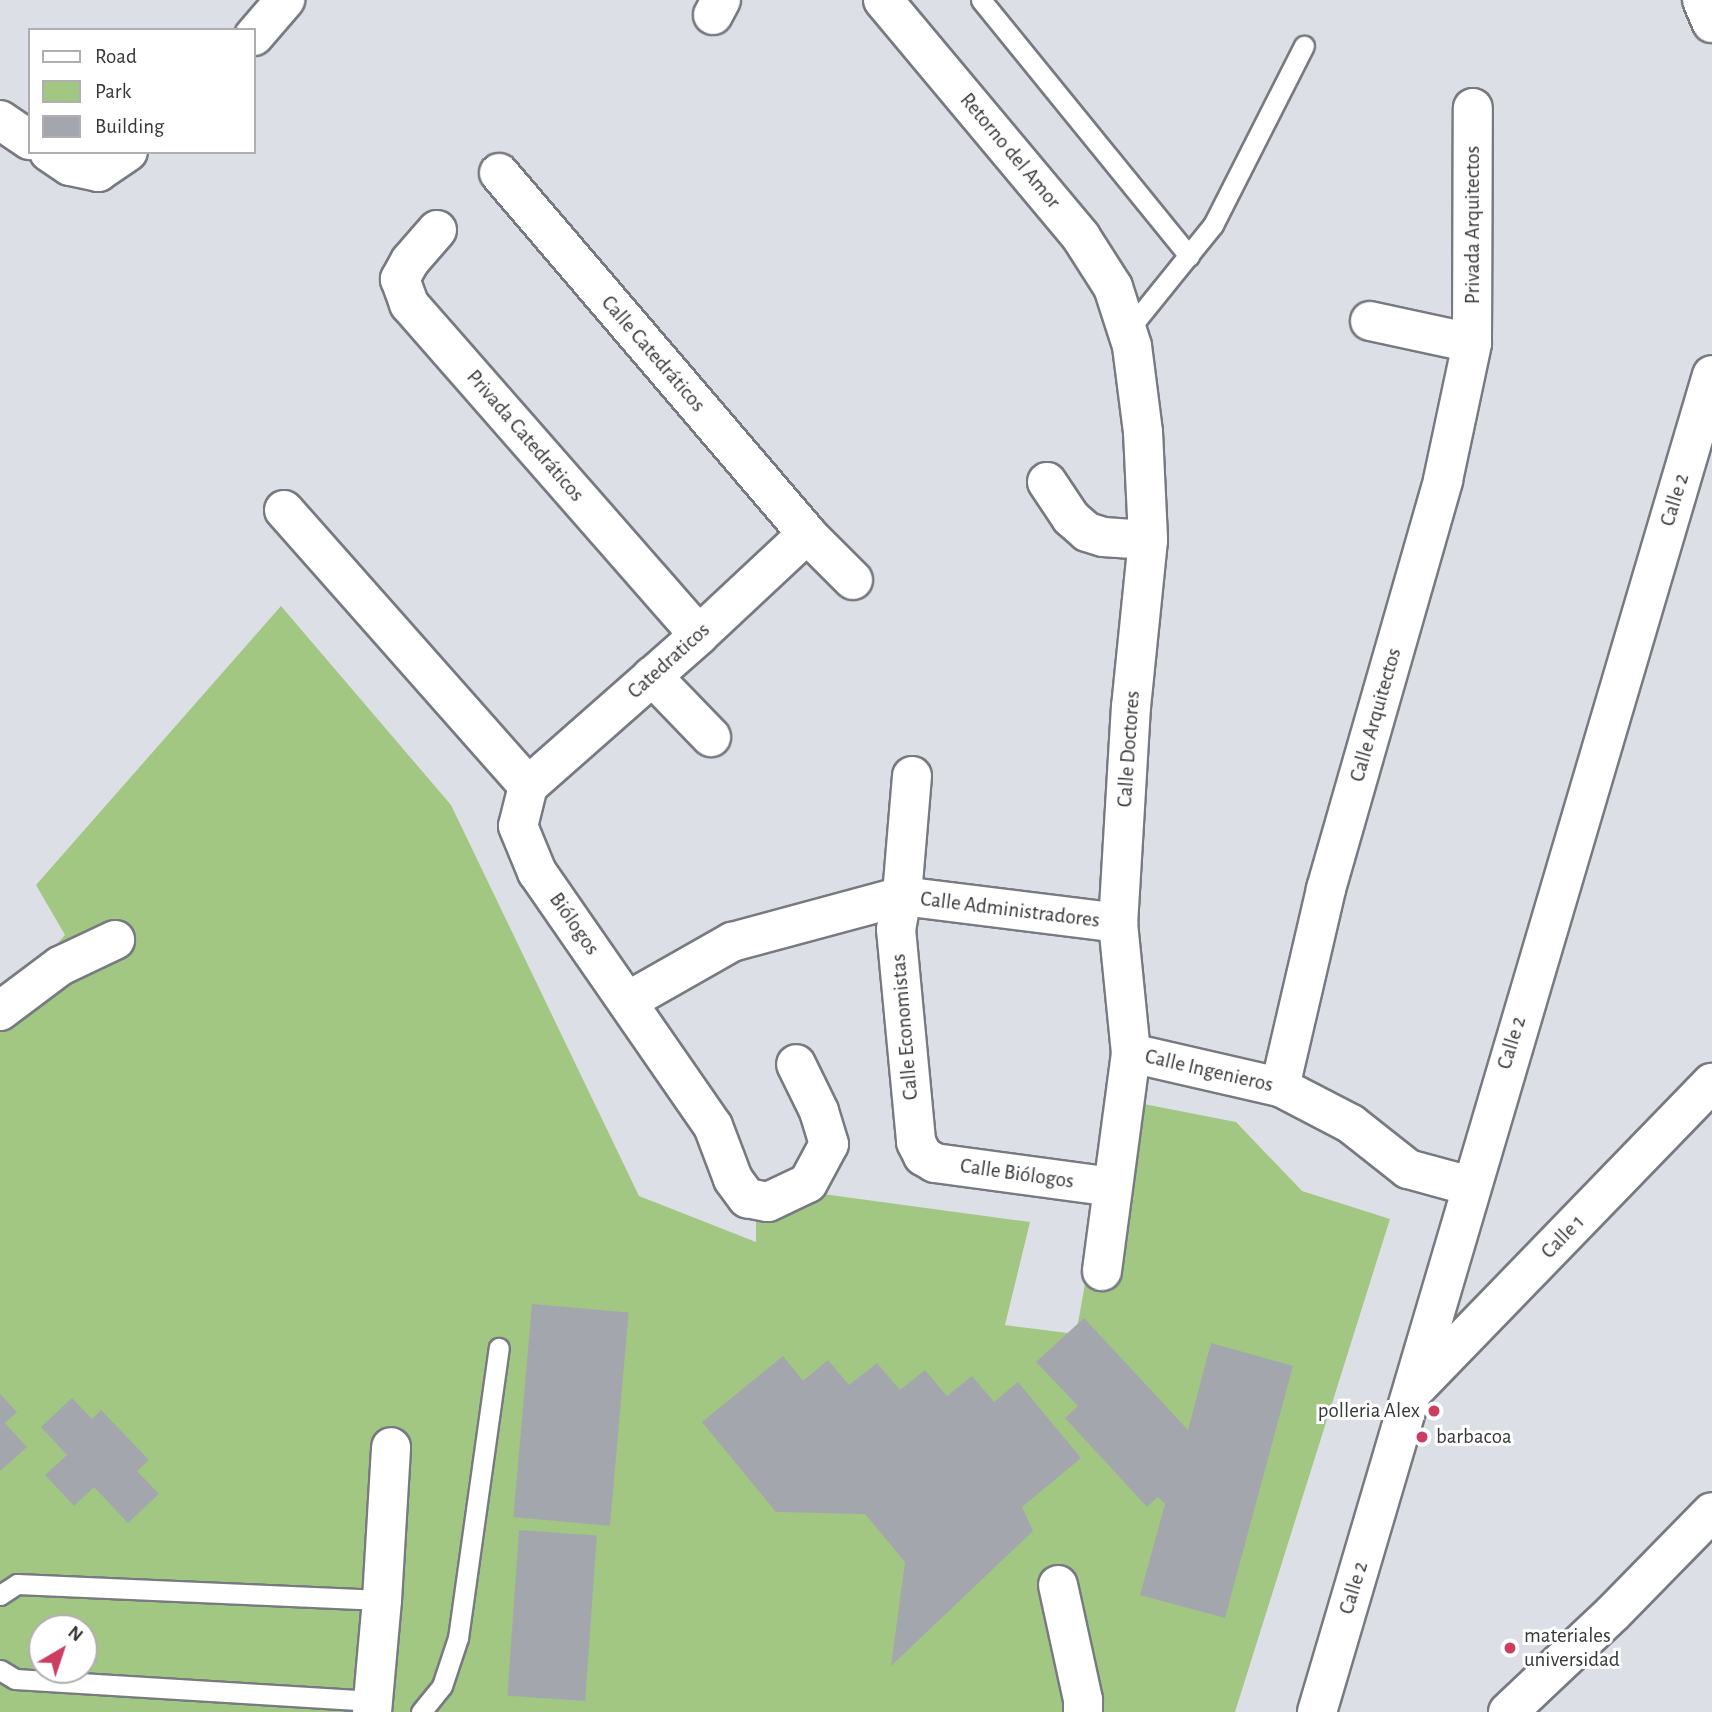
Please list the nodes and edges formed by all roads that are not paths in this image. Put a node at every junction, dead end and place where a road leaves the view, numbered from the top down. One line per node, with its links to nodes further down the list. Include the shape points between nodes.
1 (285, 0): 6 (street)
2 (883, 0): 16 (street, Retorno del Amor, via 1081,237 1113,287)
3 (981, 0): 15 (lane)
4 (1702, 0): 5 (street)
5 (1712, 23)
6 (256, 34)
7 (1304, 46): 15 (lane, via 1213,225)
8 (1474, 108): 18 (street, Privada Arquitectos)
9 (0, 121): 10 (street)
10 (28, 139)
11 (52, 154): 12 (street, via 70,166 98,172)
12 (125, 154)
13 (499, 173): 22 (street, Calle Catedráticos)
14 (437, 230): 25 (street, Privada Catedráticos, via 400,279 409,304)
15 (1189, 256): 16 (lane)
16 (1126, 321): 23 (street, Calle Doctores, via 1143,432)
17 (1370, 321): 18 (street)
18 (1472, 343): 38 (street, Calle Arquitectos, via 1443,480 1326,889)
19 (1712, 375): 40 (street, Calle 2)
20 (1047, 482): 23 (street, via 1071,518 1087,532)
21 (284, 510): 29 (street)
22 (807, 534): 24 (street, Calle Catedráticos); 25 (street, Catedraticos)
23 (1148, 540): 31 (street, Calle Doctores, via 1131,706)
24 (853, 580)
25 (699, 635): 26 (street, Catedraticos)
26 (652, 676): 27 (street); 29 (street, Catedraticos)
27 (711, 737)
28 (912, 776): 30 (street, Calle Economistas)
29 (528, 786): 33 (street, Biólogos, via 519,826 537,872)
30 (902, 896): 31 (street, Calle Administradores); 33 (street, via 732,942); 39 (street, Calle Economistas, via 896,929 916,1142)
31 (1118, 923): 35 (street, Calle Doctores)
32 (115, 940): 34 (street, via 60,967)
33 (628, 1001): 36 (street, Biólogos, via 713,1126 733,1179 747,1198 768,1202 808,1184 829,1144 820,1111)
34 (0, 1011)
35 (1131, 1054): 38 (street, Calle Ingenieros); 41 (street, Calle Doctores)
36 (796, 1064)
37 (1712, 1083): 44 (street, Calle 1)
38 (1280, 1087): 40 (street, Calle Ingenieros, via 1352,1124 1408,1169)
39 (923, 1156): 41 (street, Calle Biólogos, via 935,1163)
40 (1470, 1186): 44 (street, Calle 2)
41 (1112, 1187): 42 (street, Calle Doctores)
42 (1102, 1271)
43 (499, 1348): 52 (lane, via 458,1639 442,1686)
44 (1414, 1390): 54 (street, Calle 2)
45 (391, 1447): 49 (street)
46 (1712, 1512): 55 (street)
47 (1058, 1585): 53 (street)
48 (0, 1595): 49 (lane, via 17,1584)
49 (382, 1601): 51 (street)
50 (0, 1670): 51 (lane, via 15,1679)
51 (372, 1707)
52 (421, 1712)
53 (1083, 1712)
54 (1317, 1712)
55 (1508, 1712)

